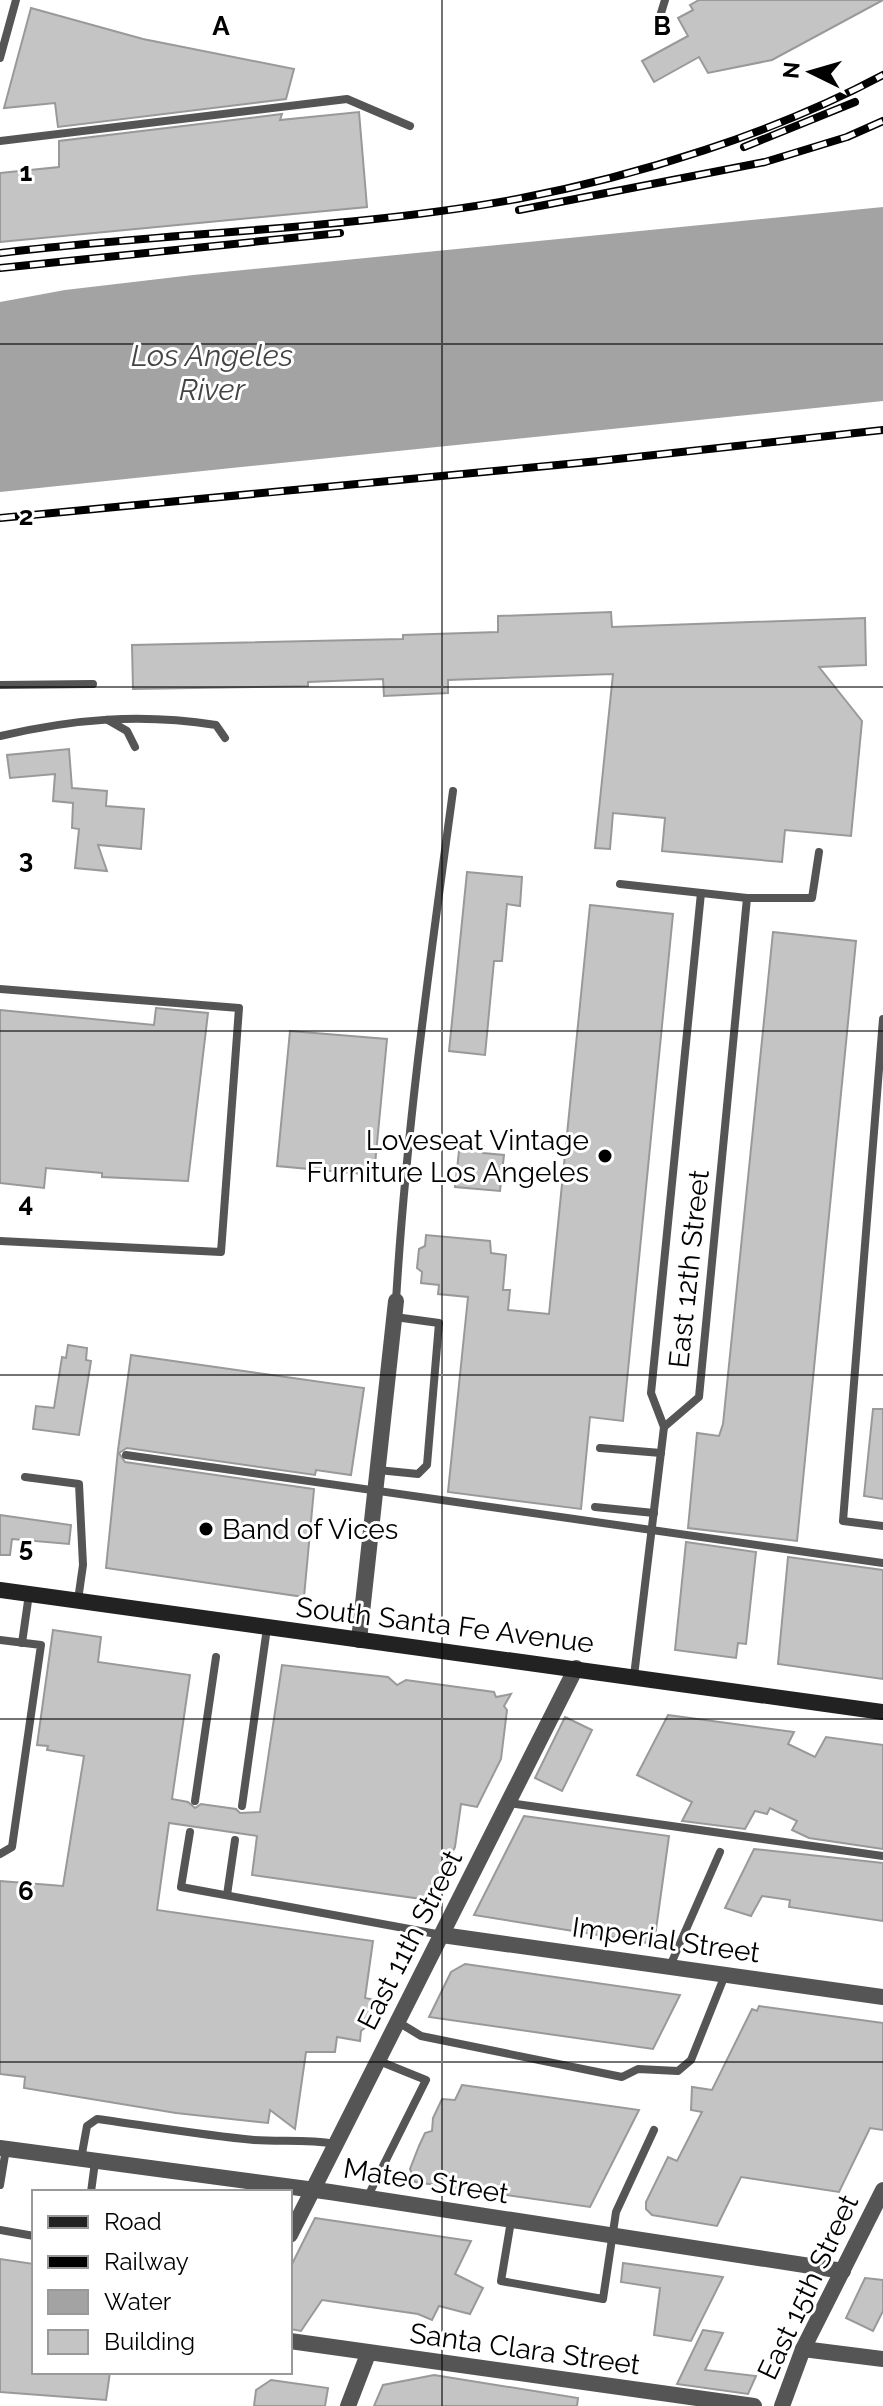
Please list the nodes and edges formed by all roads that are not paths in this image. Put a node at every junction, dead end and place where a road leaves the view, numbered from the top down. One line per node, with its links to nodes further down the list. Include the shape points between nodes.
1 (16, 0): 4 (lane)
2 (665, 0): 3 (lane)
3 (661, 13)
4 (0, 58)
5 (410, 126): 6 (lane, via 347,99)
6 (0, 141)
7 (93, 684): 8 (lane)
8 (0, 685)
9 (107, 720): 10 (lane, via 59,722); 11 (lane, via 161,717 216,725); 12 (lane, via 127,731)
10 (0, 736)
11 (225, 738)
12 (135, 747)
13 (453, 791): 21 (lane, via 417,1051)
14 (819, 852): 17 (lane, via 812,898)
15 (620, 884): 16 (lane)
16 (701, 893): 17 (lane); 22 (lane, via 651,1393)
17 (747, 898): 22 (lane, East 12th Street, via 699,1397)
18 (0, 989): 20 (lane, via 239,1008 221,1252)
19 (883, 1019): 31 (lane, via 843,1521)
20 (0, 1241)
21 (395, 1309): 26 (street); 26 (lane, via 439,1323 440,1347 427,1465 418,1474)
22 (664, 1427): 24 (lane)
23 (600, 1448): 24 (lane)
24 (661, 1453): 30 (lane)
25 (126, 1455): 28 (lane)
26 (378, 1470): 28 (street)
27 (25, 1477): 36 (lane, via 79,1484 83,1565)
28 (375, 1493): 32 (lane); 39 (street)
29 (595, 1507): 30 (lane)
30 (654, 1513): 32 (lane)
31 (883, 1526)
32 (653, 1529): 33 (lane); 43 (lane)
33 (883, 1563)
34 (0, 1590): 35 (main road, South Santa Fe Avenue)
35 (29, 1594): 36 (main road, South Santa Fe Avenue); 40 (lane)
36 (78, 1601): 37 (main road, South Santa Fe Avenue)
37 (267, 1628): 39 (main road, South Santa Fe Avenue); 47 (lane)
38 (0, 1640): 40 (lane)
39 (359, 1640): 42 (main road, South Santa Fe Avenue)
40 (22, 1643): 51 (lane, via 41,1645 12,1847)
41 (216, 1657): 45 (lane)
42 (576, 1668): 43 (main road, South Santa Fe Avenue); 46 (street, East 11th Street)
43 (634, 1676): 44 (main road, South Santa Fe Avenue)
44 (883, 1712)
45 (195, 1801)
46 (509, 1803): 52 (lane); 54 (street, East 11th Street)
47 (242, 1806)
48 (190, 1832): 53 (lane, via 181,1887)
49 (235, 1840): 53 (lane)
50 (720, 1852): 55 (lane)
51 (0, 1854)
52 (883, 1856)
53 (227, 1895): 54 (lane)
54 (442, 1935): 55 (street, Imperial Street); 58 (street, East 11th Street)
55 (670, 1967): 56 (street, Imperial Street)
56 (725, 1975): 57 (street, Imperial Street); 58 (lane, via 691,2060 678,2071 638,2069 622,2077 421,2036)
57 (883, 1997)
58 (398, 2022): 59 (street, East 11th Street)
59 (378, 2060): 61 (street, East 11th Street); 67 (lane, via 426,2080)
60 (654, 2130): 73 (lane, via 616,2212)
61 (335, 2144): 63 (lane, via 246,2139 97,2119 87,2126); 66 (street, East 11th Street)
62 (3, 2149): 63 (street, Mateo Street); 64 (lane)
63 (88, 2160): 65 (lane); 66 (street, Mateo Street)
64 (0, 2185)
65 (91, 2190)
66 (312, 2190): 67 (street, Mateo Street); 71 (street, East 11th Street)
67 (366, 2198): 69 (street, Mateo Street)
68 (881, 2199): 74 (street, East 15th Street)
69 (511, 2221): 73 (street, Mateo Street); 73 (lane, via 501,2281 603,2299)
70 (0, 2230): 72 (lane)
71 (292, 2231)
72 (32, 2236)
73 (611, 2236): 74 (street, Mateo Street)
74 (843, 2271): 76 (street, East 15th Street)
75 (292, 2341): 77 (street, Santa Clara Street)
76 (803, 2349): 78 (street); 81 (street, East 15th Street)
77 (368, 2354): 79 (street); 80 (street, Santa Clara Street)
78 (883, 2359)
79 (348, 2406)
80 (754, 2406)
81 (782, 2406)

